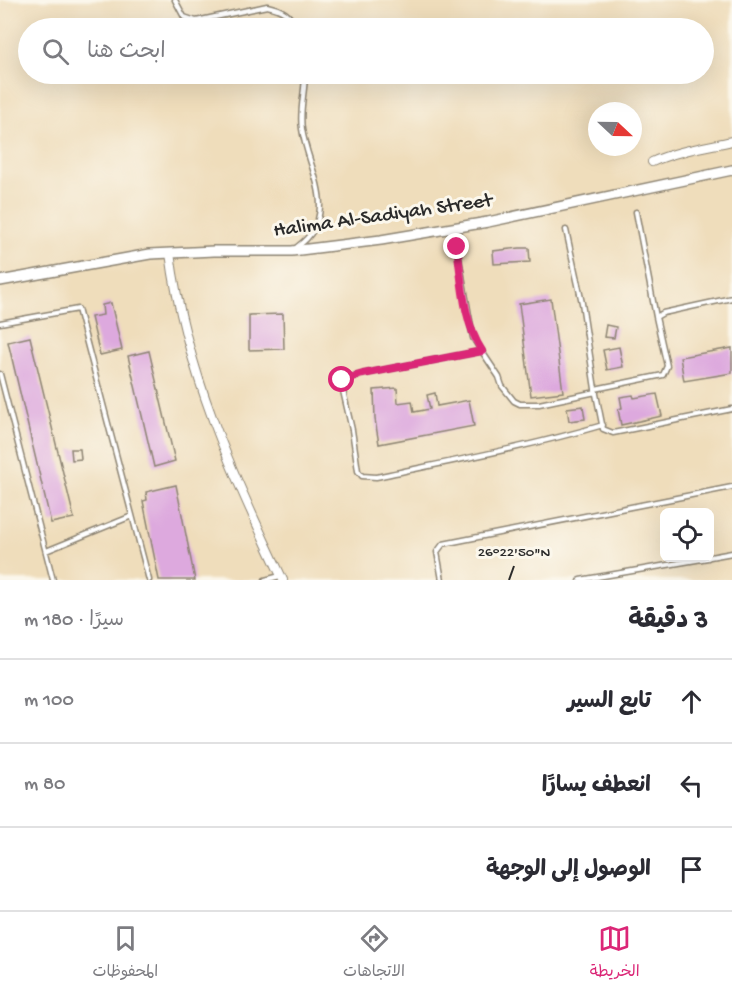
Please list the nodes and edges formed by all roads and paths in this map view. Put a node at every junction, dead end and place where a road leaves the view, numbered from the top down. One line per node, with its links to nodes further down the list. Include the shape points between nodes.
1 (175, 0): 2 (lane)
2 (187, 18)
3 (210, 18): 4 (lane, via 267,6)
4 (290, 18)
5 (304, 84): 12 (lane, via 302,127 320,195 319,215 309,239)
6 (732, 141): 7 (street, via 668,154)
7 (652, 162)
8 (732, 170): 12 (street, Halima Al-Sadiyah Street, via 488,222)
9 (636, 212): 16 (lane)
10 (566, 230): 20 (lane)
11 (457, 247): 18 (lane, via 469,322)
12 (292, 251): 13 (street, Halima Al-Sadiyah Street)
13 (170, 253): 14 (street, Halima Al-Sadiyah Street); 29 (street, via 189,350 247,506)
14 (0, 281)
15 (732, 298): 16 (lane)
16 (656, 317): 20 (lane, via 667,366 663,375)
17 (0, 323): 24 (lane, via 78,309)
18 (482, 351): 20 (lane, via 502,386 520,404 560,401); 22 (lane, via 340,382 362,476 376,477 503,451)
19 (0, 374): 25 (lane)
20 (596, 391): 22 (lane)
21 (732, 409): 22 (lane, via 613,433 605,430)
22 (603, 424)
23 (732, 487): 33 (lane, via 443,544 436,552)
24 (132, 516): 25 (lane); 31 (lane)
25 (46, 551): 30 (lane)
26 (732, 553): 27 (lane)
27 (714, 556)
28 (681, 562): 34 (lane)
29 (282, 578): 32 (lane)
30 (53, 580)
31 (148, 580)
32 (265, 580)
33 (442, 580)
34 (580, 580)

